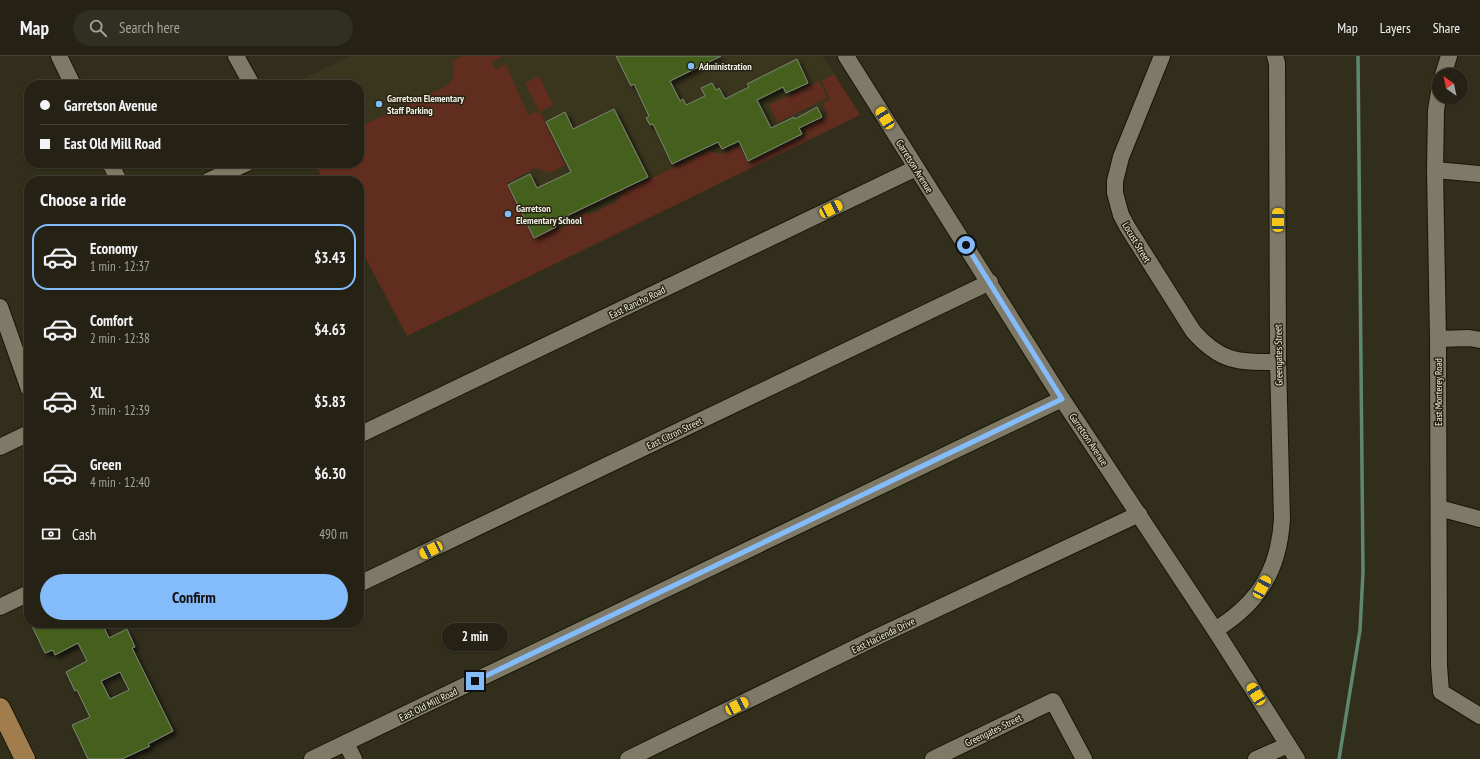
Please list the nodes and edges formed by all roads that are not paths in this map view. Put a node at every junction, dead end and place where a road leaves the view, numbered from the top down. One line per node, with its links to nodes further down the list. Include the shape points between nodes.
1 (59, 56): 8 (street)
2 (236, 56): 9 (street)
3 (846, 56): 12 (street, Garretson Avenue)
4 (1162, 56): 20 (street, Locust Street, via 1117,170 1115,193 1121,216 1193,331 1203,342 1213,351 1241,362)
5 (1275, 56): 20 (street, Greengates Street)
6 (1449, 56): 7 (street)
7 (1445, 68)
8 (70, 80)
9 (249, 80)
10 (1437, 104): 13 (street, East Monterey Road)
11 (236, 168): 15 (street)
12 (916, 168): 16 (street, Garretson Avenue); 23 (street, East Rancho Road)
13 (1435, 170): 14 (street); 18 (street, East Monterey Road)
14 (1480, 174)
15 (219, 176)
16 (990, 282): 22 (street, Garretson Avenue); 29 (street, East Citron Street)
17 (0, 308): 21 (street)
18 (1438, 339): 19 (street); 26 (street, East Monterey Road)
19 (1480, 340)
20 (1278, 362): 32 (street, Greengates Street, via 1282,519 1277,556 1262,587 1252,600 1230,622)
21 (24, 375)
22 (1062, 399): 27 (street, Garretson Avenue); 35 (street, East Old Mill Road)
23 (364, 433)
24 (24, 435): 25 (street)
25 (0, 447)
26 (1439, 508): 28 (street); 34 (street, East Monterey Road, via 1439,666 1442,692)
27 (1139, 514): 32 (street, Garretson Avenue); 37 (street, East Hacienda Drive, via 877,637)
28 (1480, 519)
29 (364, 582)
30 (24, 595): 31 (street)
31 (0, 607)
32 (1215, 630): 36 (street, Garretson Avenue)
33 (0, 708): 38 (main road)
34 (1480, 716)
35 (346, 743): 39 (street, East Old Mill Road); 40 (street)
36 (1288, 745): 43 (street); 44 (street, Garretson Avenue)
37 (636, 757)
38 (25, 759)
39 (312, 759)
40 (354, 759)
41 (933, 759): 42 (street, Greengates Street, via 1052,701)
42 (1084, 759)
43 (1256, 759)
44 (1297, 759)

